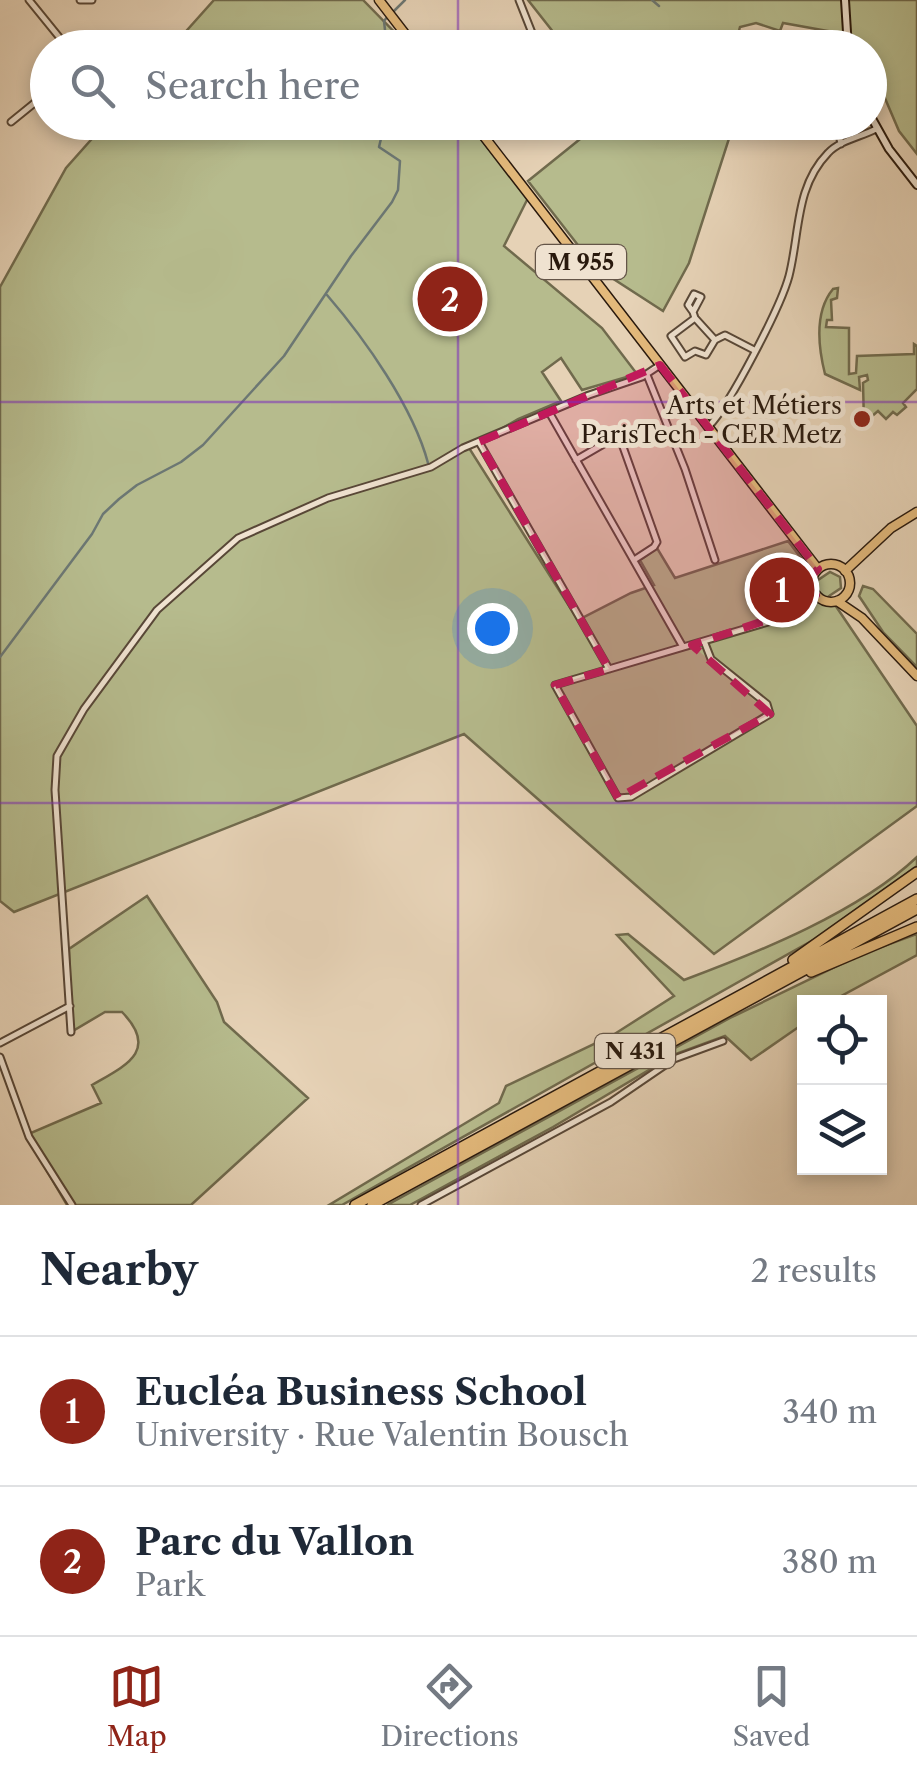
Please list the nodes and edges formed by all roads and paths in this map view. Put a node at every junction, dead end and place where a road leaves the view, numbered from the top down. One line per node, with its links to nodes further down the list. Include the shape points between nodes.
1 (29, 0): 7 (street)
2 (80, 0): 3 (street)
3 (92, 0)
4 (379, 0): 8 (main road)
5 (519, 0): 9 (street)
6 (845, 0): 10 (street)
7 (53, 30)
8 (402, 30)
9 (531, 30)
10 (847, 30)
11 (30, 107): 12 (street)
12 (11, 122)
13 (487, 140): 21 (main road, M 955)
14 (840, 140): 17 (street)
15 (850, 140): 17 (street)
16 (884, 140): 18 (street)
17 (841, 144): 20 (street, via 810,177 787,282)
18 (917, 185)
19 (714, 340): 19 (street, via 694,315 671,336 685,357 695,351 706,355); 20 (street, via 725,336)
20 (754, 350): 24 (street)
21 (660, 365): 22 (street); 24 (main road, M 955)
22 (647, 375): 23 (street); 29 (street)
23 (549, 412): 25 (street); 26 (street)
24 (707, 428): 30 (main road, M 955)
25 (479, 442): 38 (street); 45 (street, via 431,467 328,498 238,538 158,610 84,709 55,770)
26 (576, 460): 28 (street); 28 (street, via 607,442 622,444 656,542)
27 (917, 512): 31 (main road)
28 (634, 560): 37 (street)
29 (715, 560)
30 (818, 569): 31 (main road, via 832,565); 33 (main road)
31 (845, 571): 32 (main road)
32 (848, 590): 34 (main road); 35 (main road)
33 (816, 596): 34 (main road); 36 (street, via 784,617)
34 (836, 601): 35 (main road)
35 (862, 618): 39 (main road)
36 (704, 641): 37 (street); 38 (street, via 711,659 767,704 770,714 624,800 613,793 555,685)
37 (683, 647): 38 (street)
38 (609, 669)
39 (917, 676)
40 (917, 872): 44 (highway)
41 (917, 899): 44 (highway, N 431)
42 (917, 909): 44 (highway, N 431)
43 (917, 927): 44 (highway)
44 (740, 999): 51 (highway, N 431); 52 (highway, N 431)
45 (70, 1006): 46 (street); 48 (street)
46 (71, 1032)
47 (723, 1041): 53 (street, via 674,1059 610,1102)
48 (0, 1043)
49 (0, 1057): 50 (street, via 30,1137)
50 (72, 1205)
51 (355, 1205)
52 (372, 1205)
53 (421, 1205)

